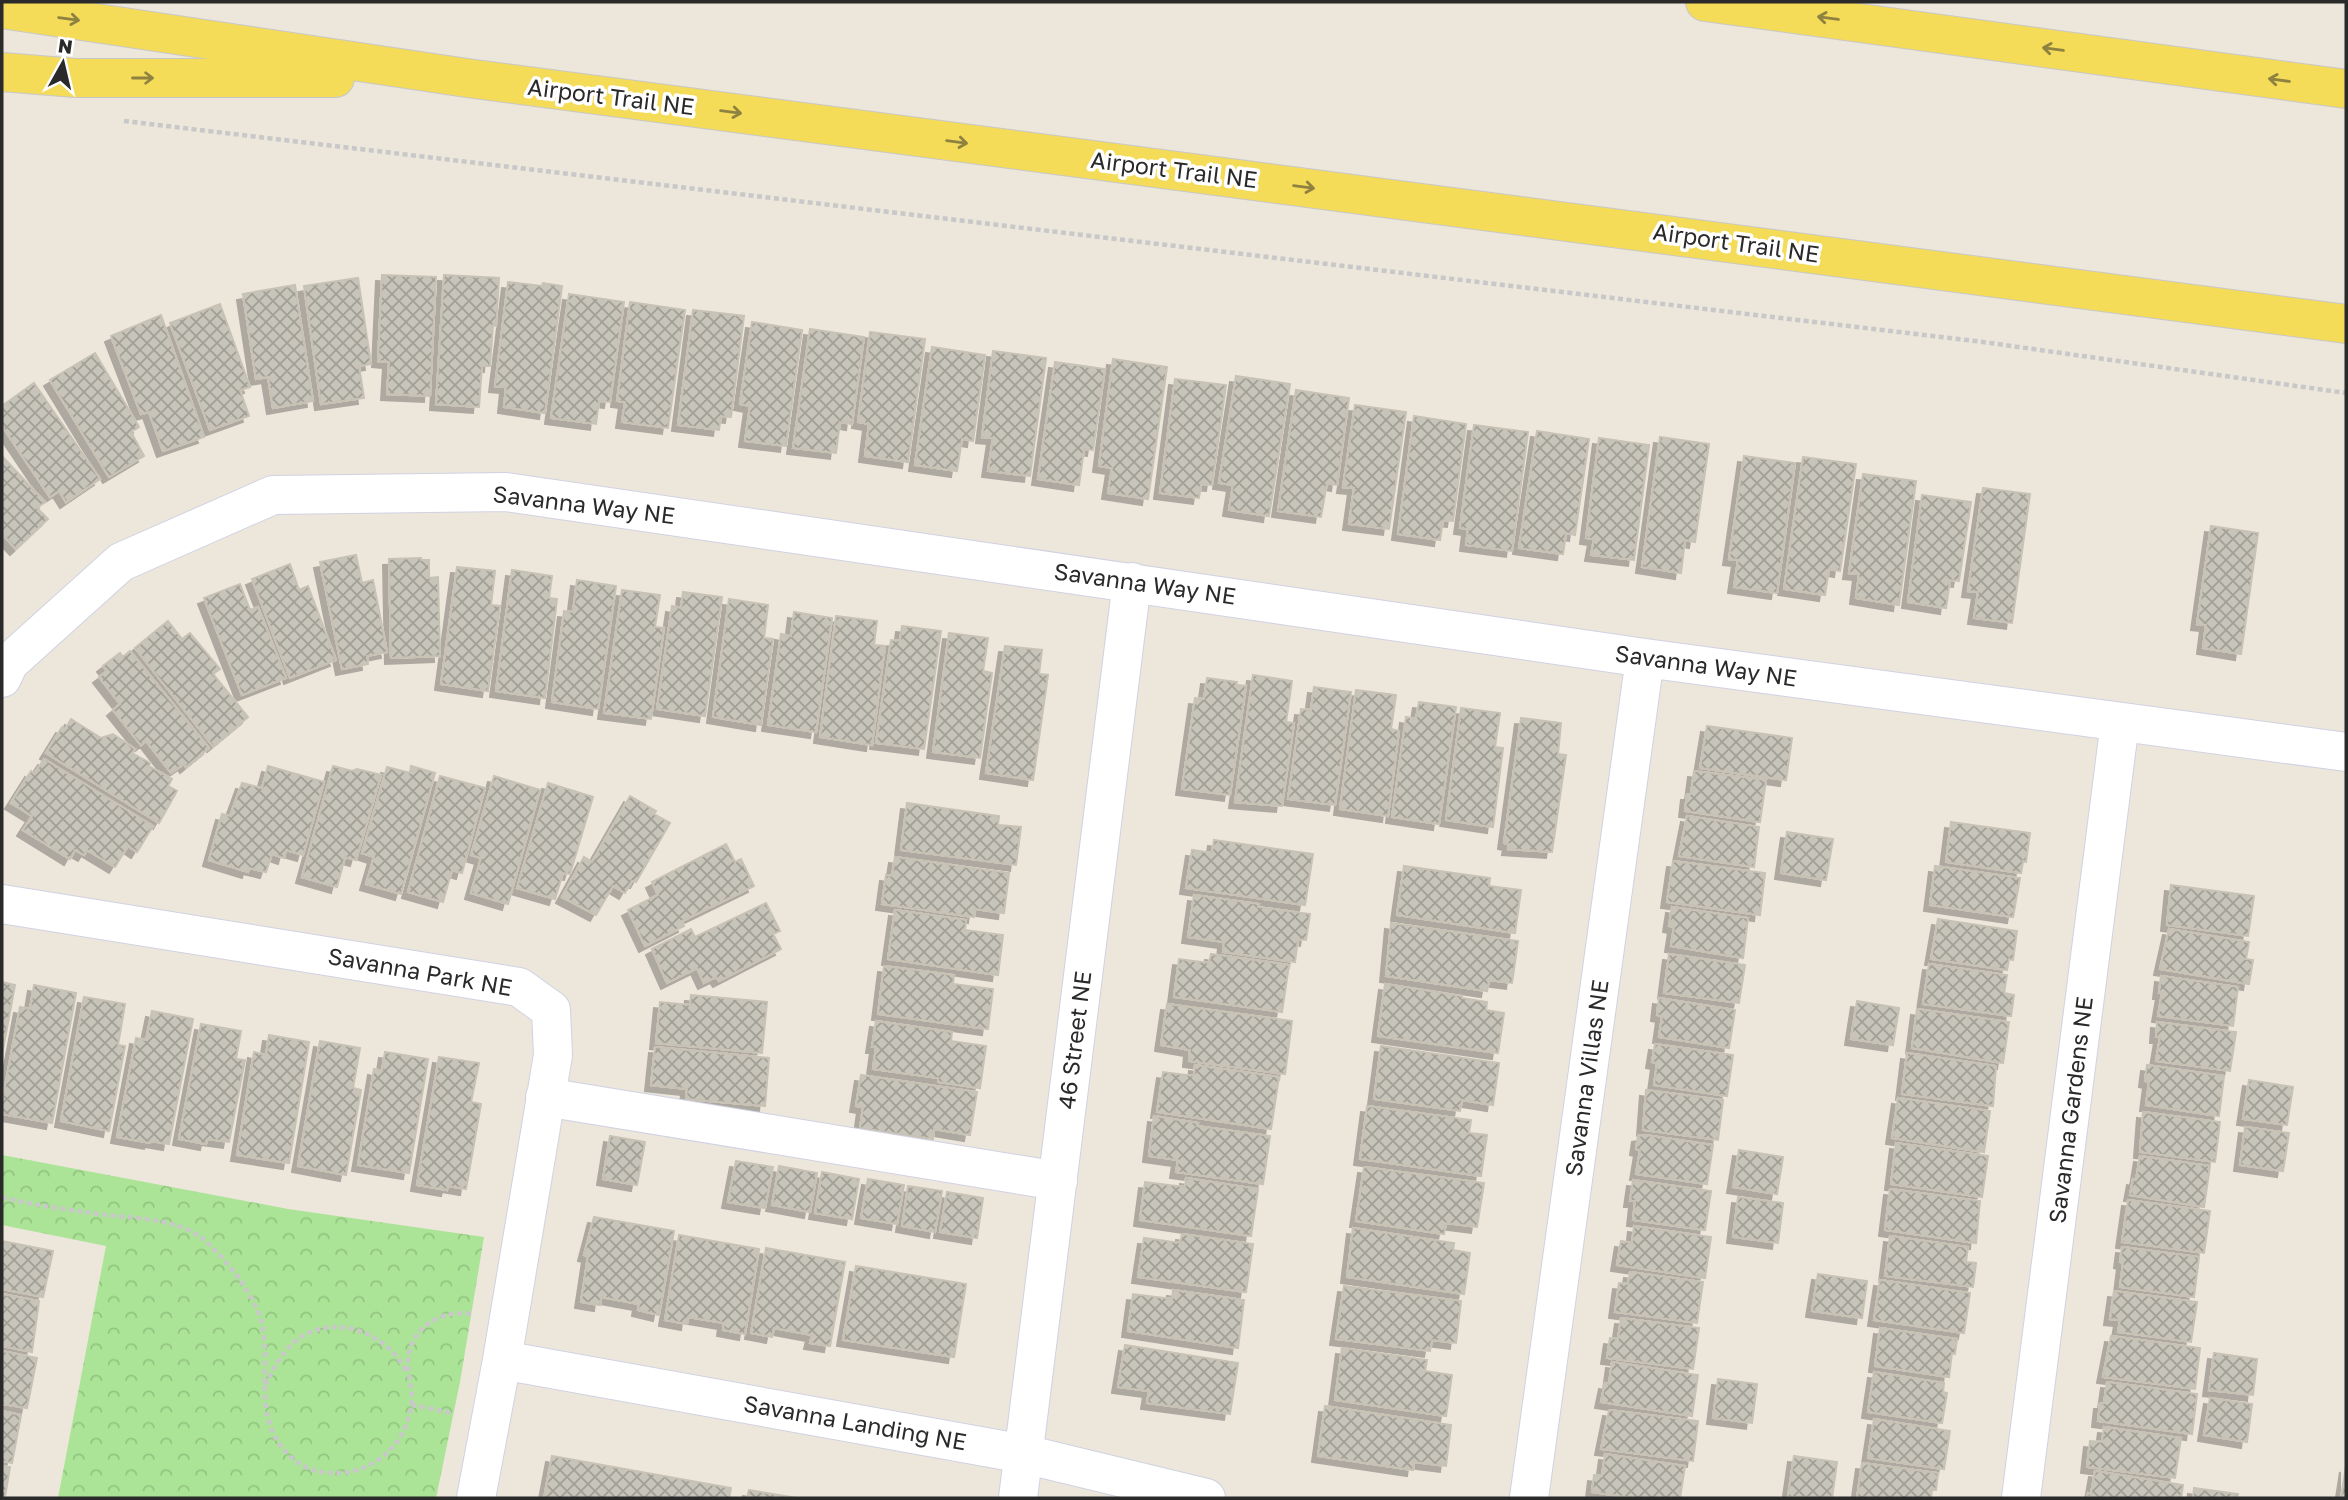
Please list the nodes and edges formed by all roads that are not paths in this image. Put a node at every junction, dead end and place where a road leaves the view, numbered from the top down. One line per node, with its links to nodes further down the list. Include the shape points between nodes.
1 (1705, 2): 5 (main road, one-way to 1)
2 (2, 9): 4 (main road, Airport Trail NE, one-way to 4)
3 (2, 72): 4 (main road, one-way to 4, via 76,78)
4 (467, 78): 6 (main road, Airport Trail NE, one-way to 6)
5 (2346, 89)
6 (2346, 324)
7 (1132, 582): 8 (street, Savanna Way NE); 9 (street, Savanna Way NE, via 506,492 273,495 121,562 9,663); 14 (street, 46 Street NE)
8 (1645, 659): 10 (street, Savanna Way NE); 20 (street, Savanna Villas NE)
9 (2, 678)
10 (2120, 722): 11 (street, Savanna Way NE); 21 (street, Savanna Gardens NE)
11 (2346, 752)
12 (2, 904): 13 (street, Savanna Park NE, via 519,987 551,1010 553,1055)
13 (545, 1097): 14 (street); 15 (street, Savanna Park NE)
14 (1058, 1181): 16 (street, 46 Street NE)
15 (502, 1360): 16 (street, Savanna Landing NE); 17 (street, Savanna Park NE)
16 (1024, 1454): 18 (street, 46 Street NE); 19 (street, Savanna Landing NE)
17 (476, 1498)
18 (1018, 1498)
19 (1206, 1498)
20 (1529, 1498)
21 (2021, 1498)

